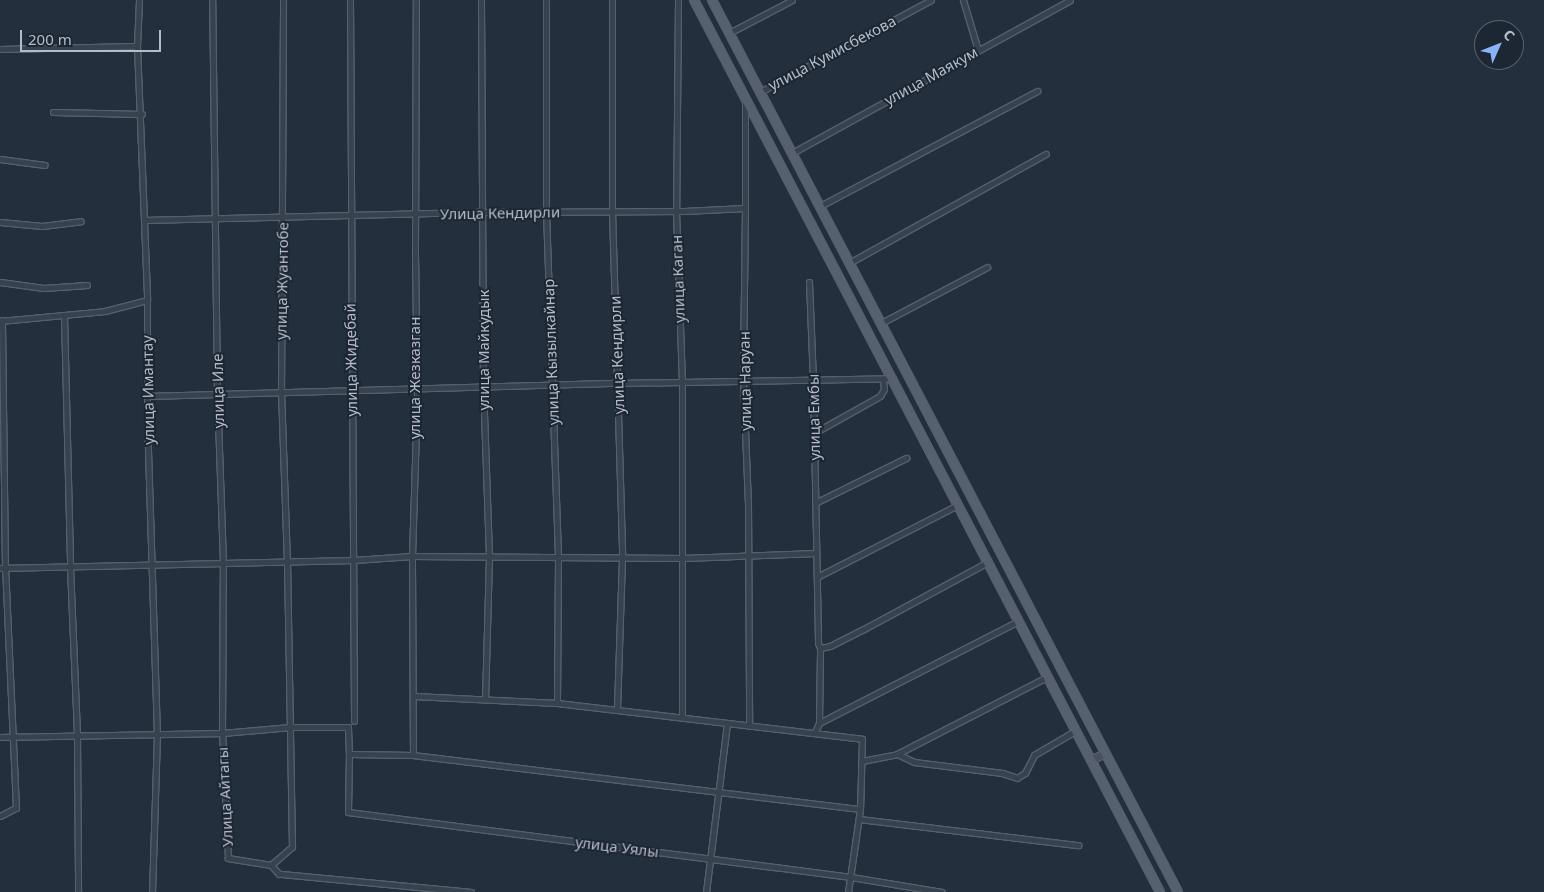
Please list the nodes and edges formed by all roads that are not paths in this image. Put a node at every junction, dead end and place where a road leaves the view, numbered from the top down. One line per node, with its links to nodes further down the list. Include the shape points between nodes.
1 (139, 0): 17 (street, улица Имантау)
2 (212, 0): 39 (street, улица Иле)
3 (283, 0): 37 (street, улица Жуантобе)
4 (350, 0): 36 (street, улица Жидебай)
5 (416, 0): 35 (street, улица Жезказган)
6 (481, 0): 32 (street, улица Майкудык)
7 (546, 0): 33 (street, улица Кызылкайнар)
8 (612, 0): 34 (street, улица Кендирли)
9 (678, 0): 31 (street, улица Каган)
10 (694, 0): 22 (main road)
11 (712, 0): 16 (main road)
12 (792, 0): 16 (street)
13 (931, 0): 21 (street, улица Кумисбекова)
14 (962, 0): 19 (street)
15 (1070, 0): 19 (street, улица Маякум)
16 (729, 33): 21 (main road)
17 (137, 46): 18 (street); 24 (street, улица Имантау)
18 (0, 49)
19 (978, 50): 25 (street, улица Маякум)
20 (1037, 91): 29 (street)
21 (760, 92): 25 (main road)
22 (745, 97): 30 (street); 48 (main road)
23 (53, 112): 24 (street)
24 (142, 114): 38 (street, улица Имантау)
25 (792, 153): 29 (main road)
26 (1046, 154): 42 (street)
27 (0, 158): 28 (street)
28 (45, 165)
29 (820, 206): 42 (main road)
30 (745, 208): 31 (street, Улица Кендирли); 55 (street, улица Наруан)
31 (676, 211): 34 (street, Улица Кендирли); 58 (street, улица Каган)
32 (483, 212): 33 (street, Улица Кендирли); 35 (street, Улица Кендирли); 60 (street, улица Майкудык)
33 (546, 212): 34 (street, Улица Кендирли); 59 (street, улица Кызылкайнар)
34 (612, 212): 57 (street, улица Кендирли)
35 (416, 214): 36 (street, Улица Кендирли); 61 (street, улица Жезказган)
36 (349, 216): 37 (street, Улица Кендирли); 62 (street, улица Жидебай)
37 (283, 217): 39 (street, Улица Кендирли); 64 (street, улица Жуантобе)
38 (144, 220): 39 (street, Улица Кендирли); 49 (street, улица Имантау)
39 (215, 220): 63 (street, улица Иле)
40 (81, 221): 41 (street, via 42,226)
41 (0, 222)
42 (849, 263): 46 (main road)
43 (987, 267): 52 (street)
44 (0, 282): 47 (street, via 44,288)
45 (809, 282): 56 (street, улица Ембы)
46 (861, 285): 48 (main road); 52 (main road)
47 (86, 286)
48 (848, 292): 53 (main road)
49 (147, 300): 50 (street, via 105,311); 65 (street, улица Имантау)
50 (64, 315): 51 (street); 82 (street)
51 (1, 320): 83 (street)
52 (881, 324): 105 (main road)
53 (894, 378): 54 (street); 69 (main road)
54 (883, 379): 56 (street); 66 (street, via 884,389 880,396)
55 (744, 380): 56 (street); 58 (street); 71 (street, улица Наруан)
56 (813, 380): 66 (street, улица Ембы)
57 (618, 383): 58 (street); 59 (street); 75 (street, улица Кендирли)
58 (682, 383): 76 (street, улица Каган)
59 (552, 385): 60 (street); 74 (street, улица Кызылкайнар)
60 (483, 387): 61 (street); 73 (street, улица Майкудык)
61 (416, 389): 62 (street); 72 (street, улица Жезказган)
62 (352, 390): 64 (street); 77 (street, улица Жидебай)
63 (218, 393): 64 (street); 65 (street); 80 (street, улица Иле)
64 (281, 393): 78 (street, улица Жуантобе)
65 (147, 396): 81 (street, улица Имантау)
66 (814, 433): 68 (street, улица Ембы)
67 (906, 458): 68 (street)
68 (815, 503): 70 (street, улица Ембы)
69 (958, 505): 79 (main road); 84 (street)
70 (816, 553): 71 (street); 84 (street, улица Ембы)
71 (748, 554): 76 (street); 96 (street, улица Наруан)
72 (412, 556): 73 (street); 77 (street); 88 (street, улица Жезказган)
73 (489, 557): 74 (street); 89 (street, улица Майкудык)
74 (558, 558): 75 (street); 90 (street, улица Кызылкайнар)
75 (622, 558): 76 (street); 91 (street, улица Кендирли)
76 (682, 558): 92 (street, улица Каган)
77 (354, 560): 78 (street); 93 (street, улица Жидебай)
78 (287, 562): 80 (street); 97 (street)
79 (988, 562): 85 (main road); 86 (street, via 862,630)
80 (223, 563): 81 (street); 100 (street, улица Иле)
81 (152, 565): 82 (street); 101 (street, улица Имантау)
82 (70, 567): 83 (street); 102 (street)
83 (2, 568): 104 (street)
84 (817, 576): 86 (street, улица Ембы)
85 (1018, 621): 87 (main road); 94 (street)
86 (820, 648): 94 (street, улица Ембы)
87 (1047, 677): 98 (main road); 107 (street)
88 (414, 696): 89 (street); 108 (street, улица Жезказган)
89 (485, 699): 90 (street)
90 (557, 703): 91 (street)
91 (617, 710): 92 (street)
92 (682, 717): 95 (street)
93 (354, 721)
94 (819, 723): 99 (street)
95 (727, 724): 96 (street); 111 (street)
96 (749, 726): 99 (street)
97 (291, 727): 100 (street, Улица Айтагы); 106 (street, Улица Айтагы, via 348,727); 117 (street, via 292,847)
98 (1075, 731): 107 (street, via 1034,755 1025,773 1017,778 1002,773 914,762); 109 (main road)
99 (815, 732): 110 (street, via 862,739)
100 (222, 733): 101 (street); 117 (street, Улица Айтагы, via 228,858)
101 (157, 734): 102 (street); 120 (street, улица Имантау)
102 (77, 736): 104 (street); 119 (street)
103 (0, 737): 104 (street)
104 (12, 737): 113 (street, via 16,808)
105 (1106, 753): 109 (main road); 126 (main road)
106 (349, 754): 108 (street); 116 (street, улица Уялы, via 348,812)
107 (897, 754): 110 (street)
108 (413, 755): 111 (street)
109 (1091, 760): 125 (main road)
110 (862, 761): 112 (street)
111 (719, 792): 112 (street); 116 (street)
112 (860, 809): 114 (street)
113 (0, 816)
114 (859, 819): 115 (street); 118 (street)
115 (1078, 845)
116 (711, 859): 118 (street, улица Уялы); 122 (street)
117 (271, 864): 121 (street, Улица Айтагы, via 279,874)
118 (851, 877): 123 (street); 124 (street, улица Уялы)
119 (78, 892)
120 (152, 892)
121 (471, 892)
122 (706, 892)
123 (848, 892)
124 (942, 892)
125 (1160, 892)
126 (1178, 892)

